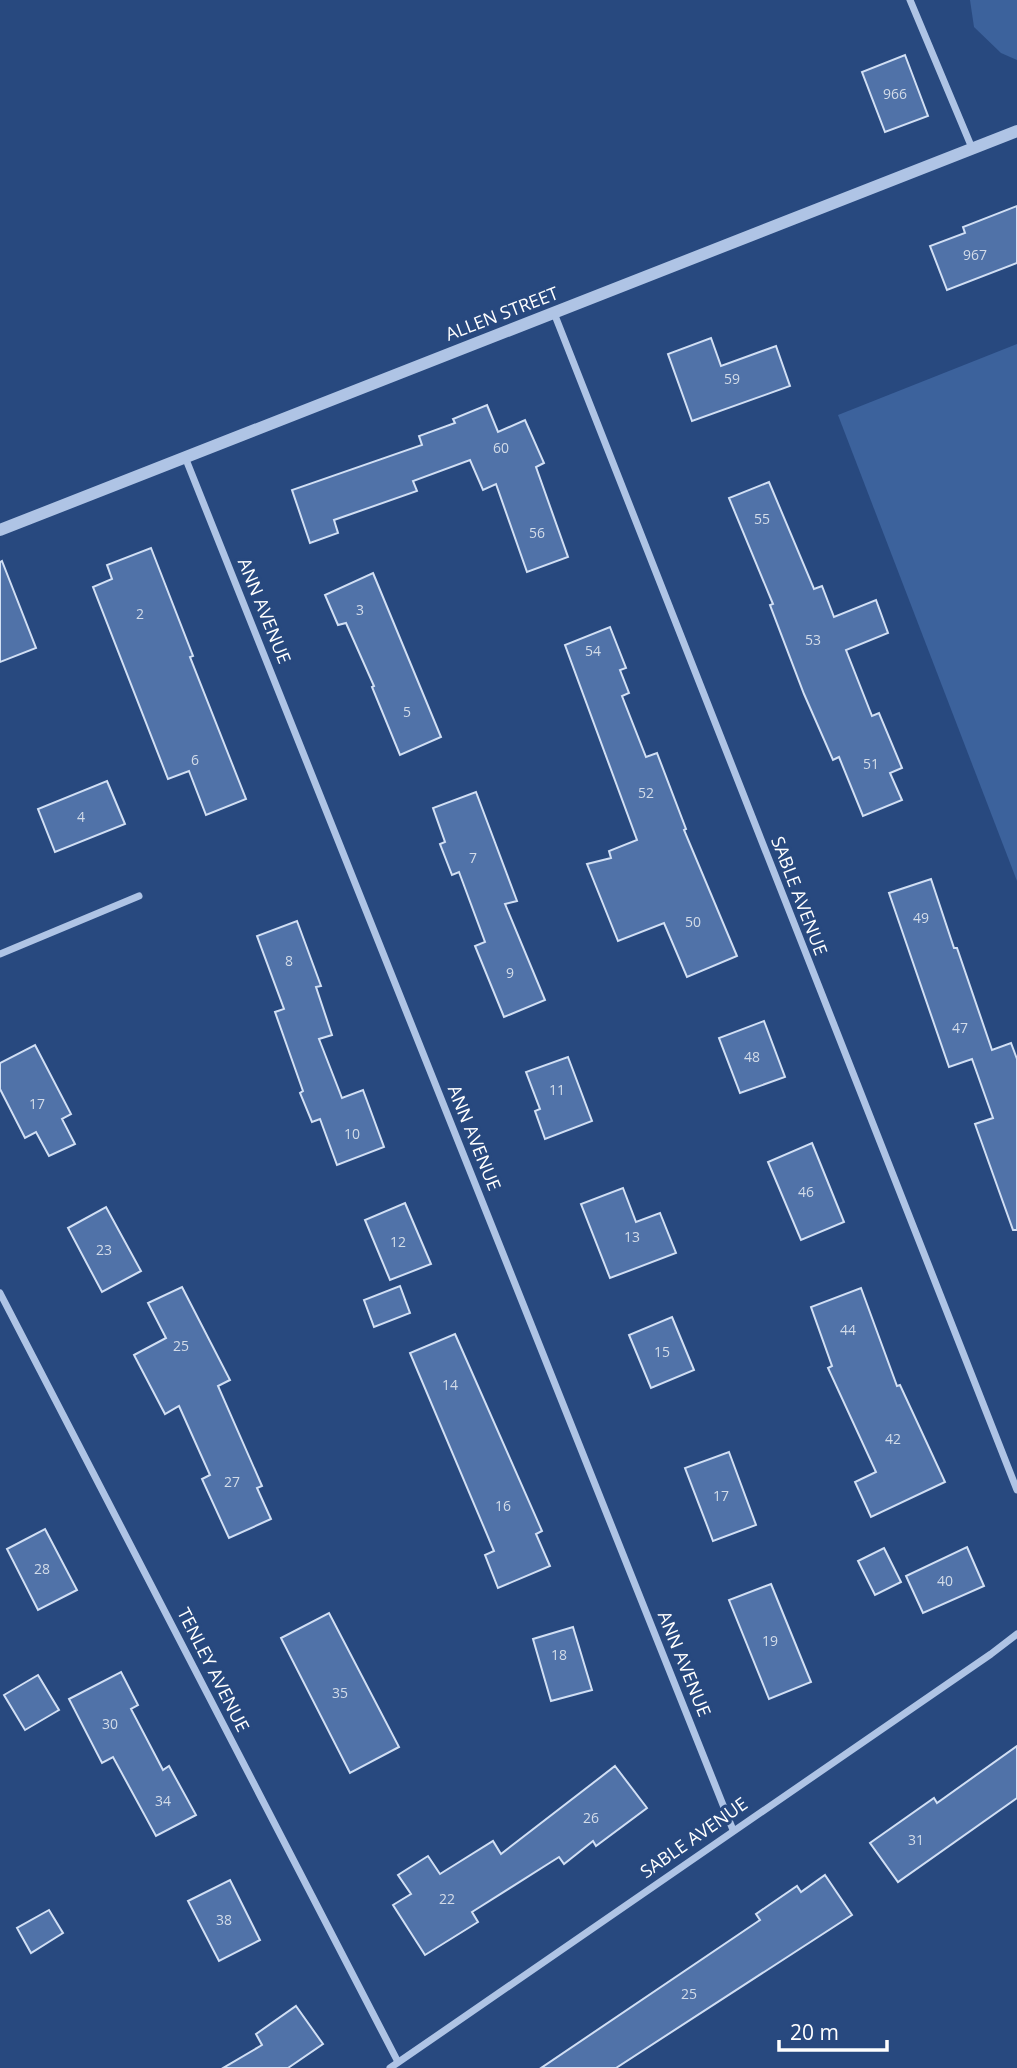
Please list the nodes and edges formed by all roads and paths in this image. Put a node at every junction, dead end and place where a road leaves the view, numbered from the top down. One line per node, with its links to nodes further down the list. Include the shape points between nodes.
1 (910, 0): 3 (street)
2 (1017, 131): 3 (street, ALLEN STREET)
3 (972, 148): 4 (street, ALLEN STREET)
4 (554, 313): 5 (street, ALLEN STREET); 10 (street, SABLE AVENUE)
5 (186, 457): 6 (street, ALLEN STREET); 12 (street, ANN AVENUE)
6 (0, 530)
7 (139, 896): 8 (street)
8 (0, 954)
9 (0, 1293): 13 (street, TENLEY AVENUE)
10 (1017, 1490)
11 (1017, 1634): 12 (street, SABLE AVENUE)
12 (733, 1830): 13 (street, SABLE AVENUE)
13 (398, 2062): 14 (street, SABLE AVENUE)
14 (390, 2068)

